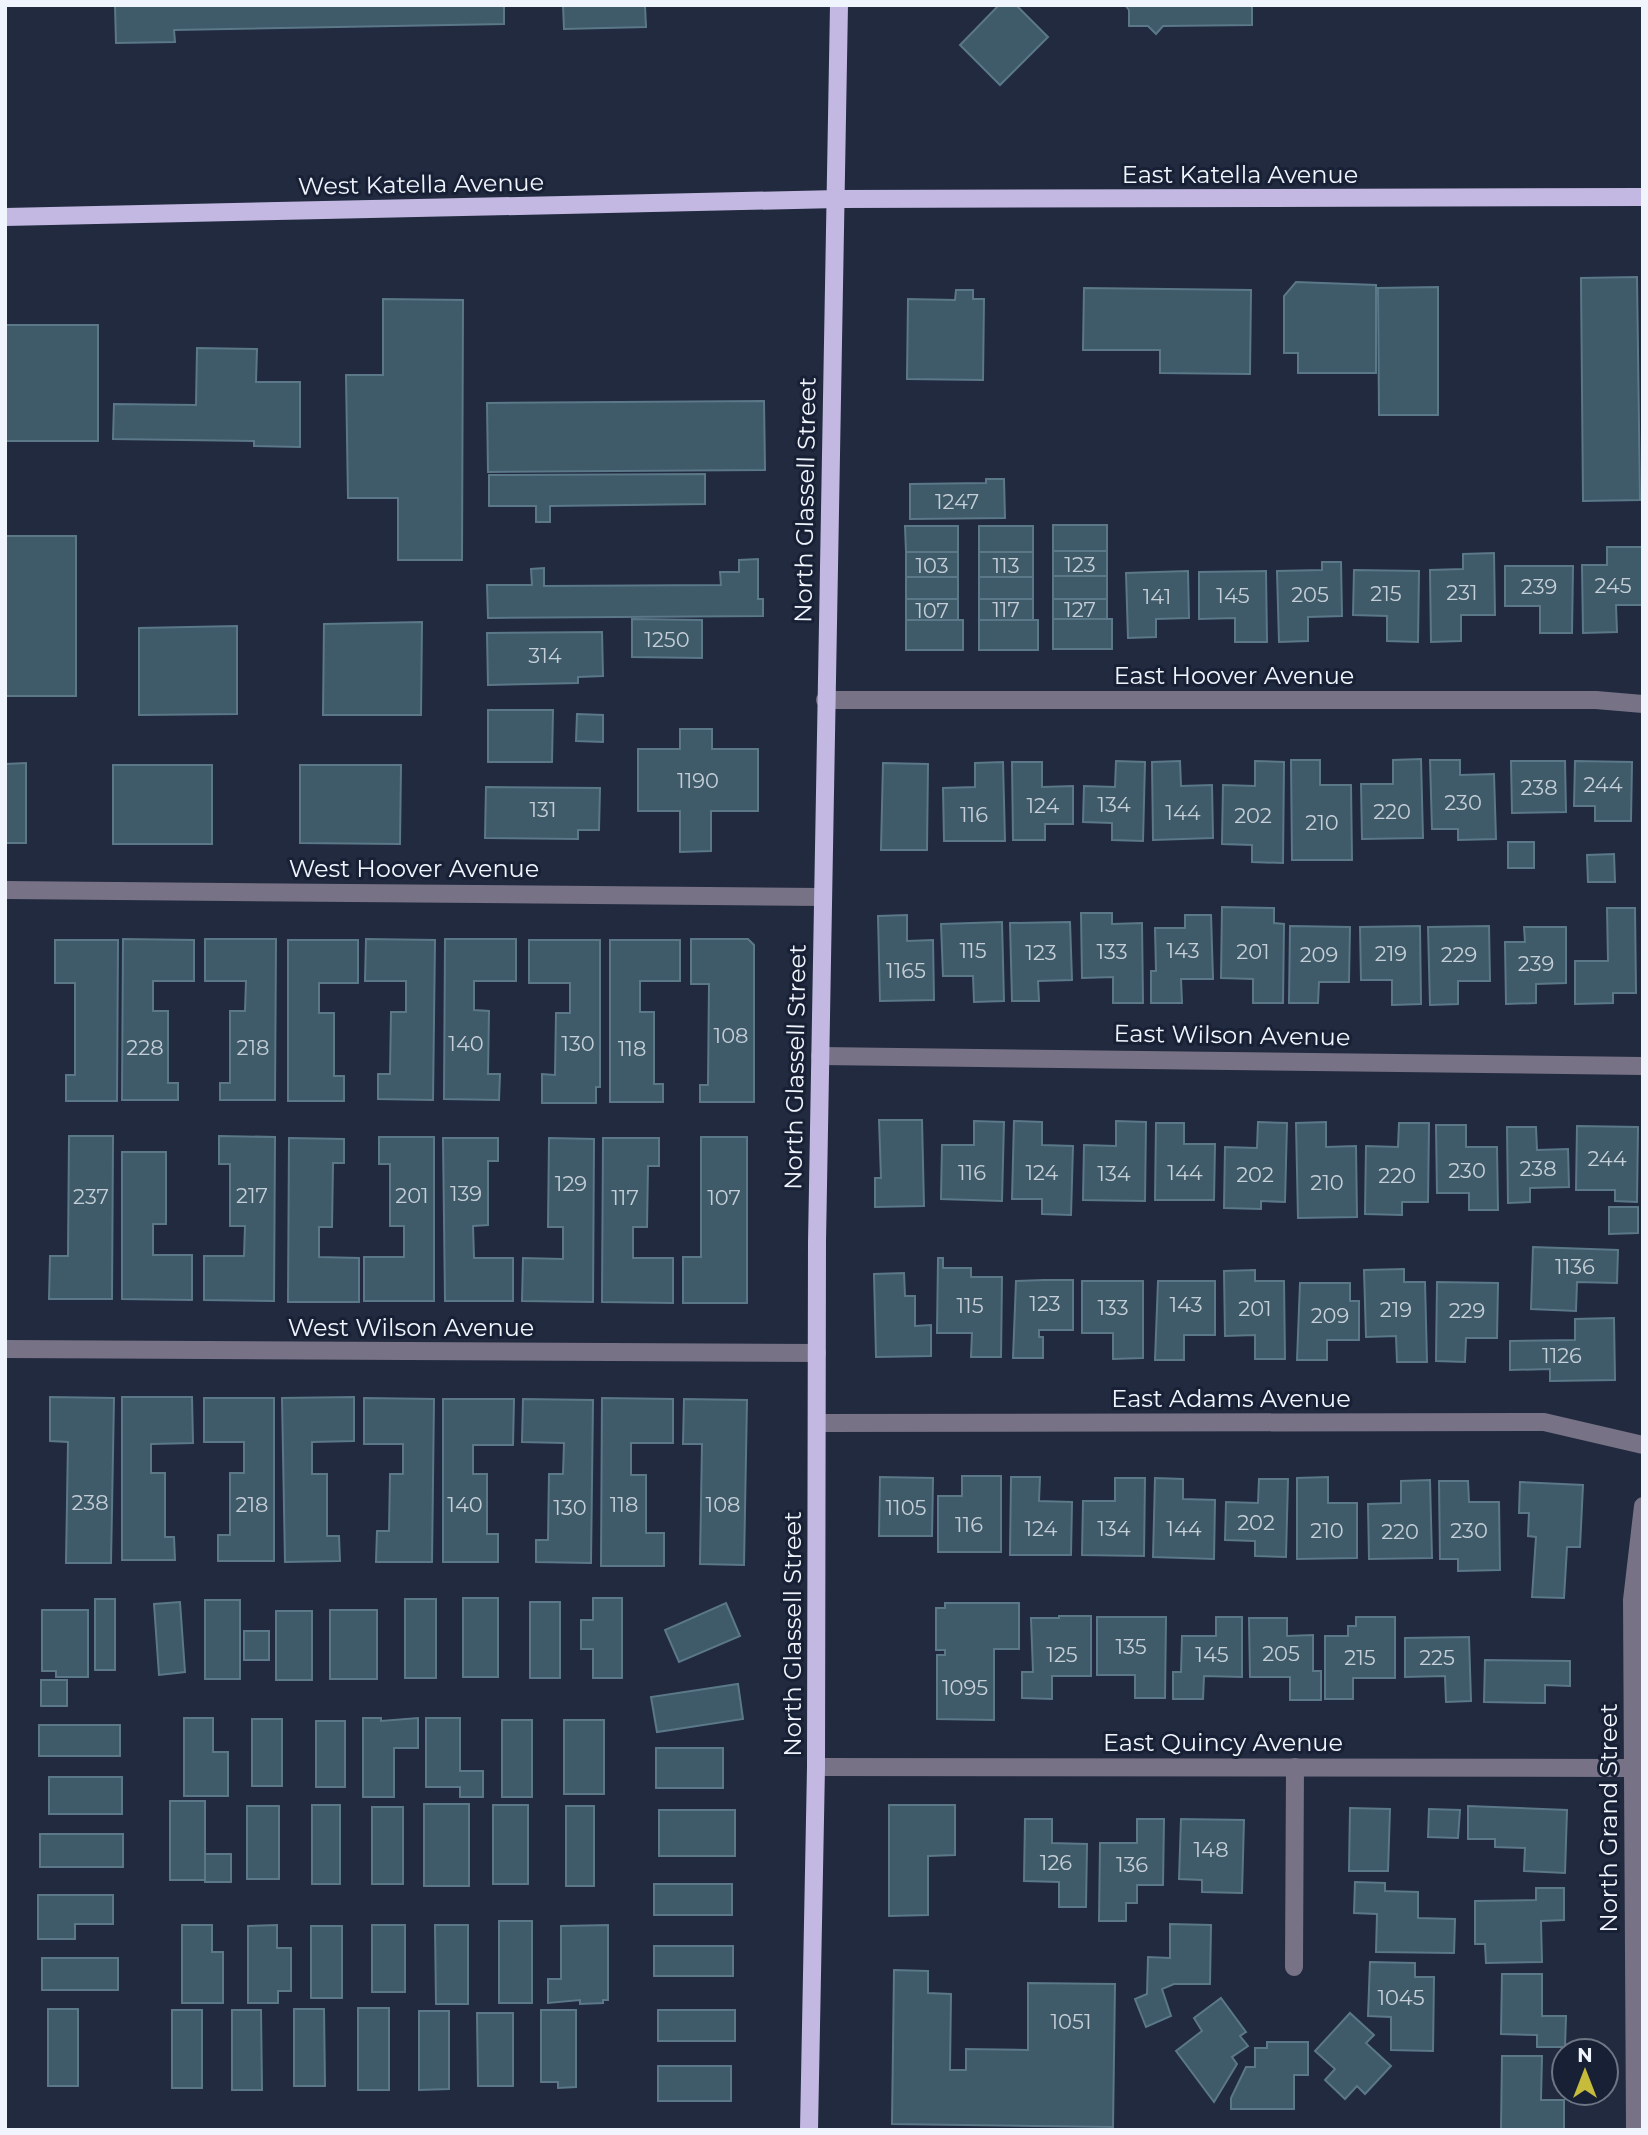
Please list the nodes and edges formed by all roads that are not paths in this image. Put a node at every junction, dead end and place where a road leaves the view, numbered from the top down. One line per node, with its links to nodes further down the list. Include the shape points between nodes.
1 (839, 5): 3 (main road, North Glassell Street)
2 (1643, 197): 3 (main road, East Katella Avenue)
3 (838, 200): 4 (main road, West Katella Avenue); 5 (main road, North Glassell Street)
4 (5, 217)
5 (825, 700): 6 (street, East Hoover Avenue, via 1597,700); 8 (main road, North Glassell Street)
6 (1643, 704)
7 (5, 890): 8 (street, West Hoover Avenue)
8 (822, 897): 9 (main road, North Glassell Street)
9 (820, 1056): 10 (street, East Wilson Avenue); 12 (main road, North Glassell Street)
10 (1643, 1066)
11 (5, 1349): 12 (street, West Wilson Avenue)
12 (817, 1353): 13 (main road, North Glassell Street)
13 (817, 1423): 14 (street, East Adams Avenue, via 1544,1422); 18 (main road, North Glassell Street)
14 (1643, 1445)
15 (1643, 1506): 16 (street, North Grand Street)
16 (1638, 1600): 19 (street, North Grand Street)
17 (1295, 1766): 18 (street, East Quincy Avenue); 19 (street, East Quincy Avenue); 21 (street)
18 (816, 1768): 22 (main road, North Glassell Street)
19 (1631, 1768): 20 (street, North Grand Street)
20 (1638, 1925): 23 (street, North Grand Street)
21 (1294, 1967)
22 (809, 2130)
23 (1635, 2130)

